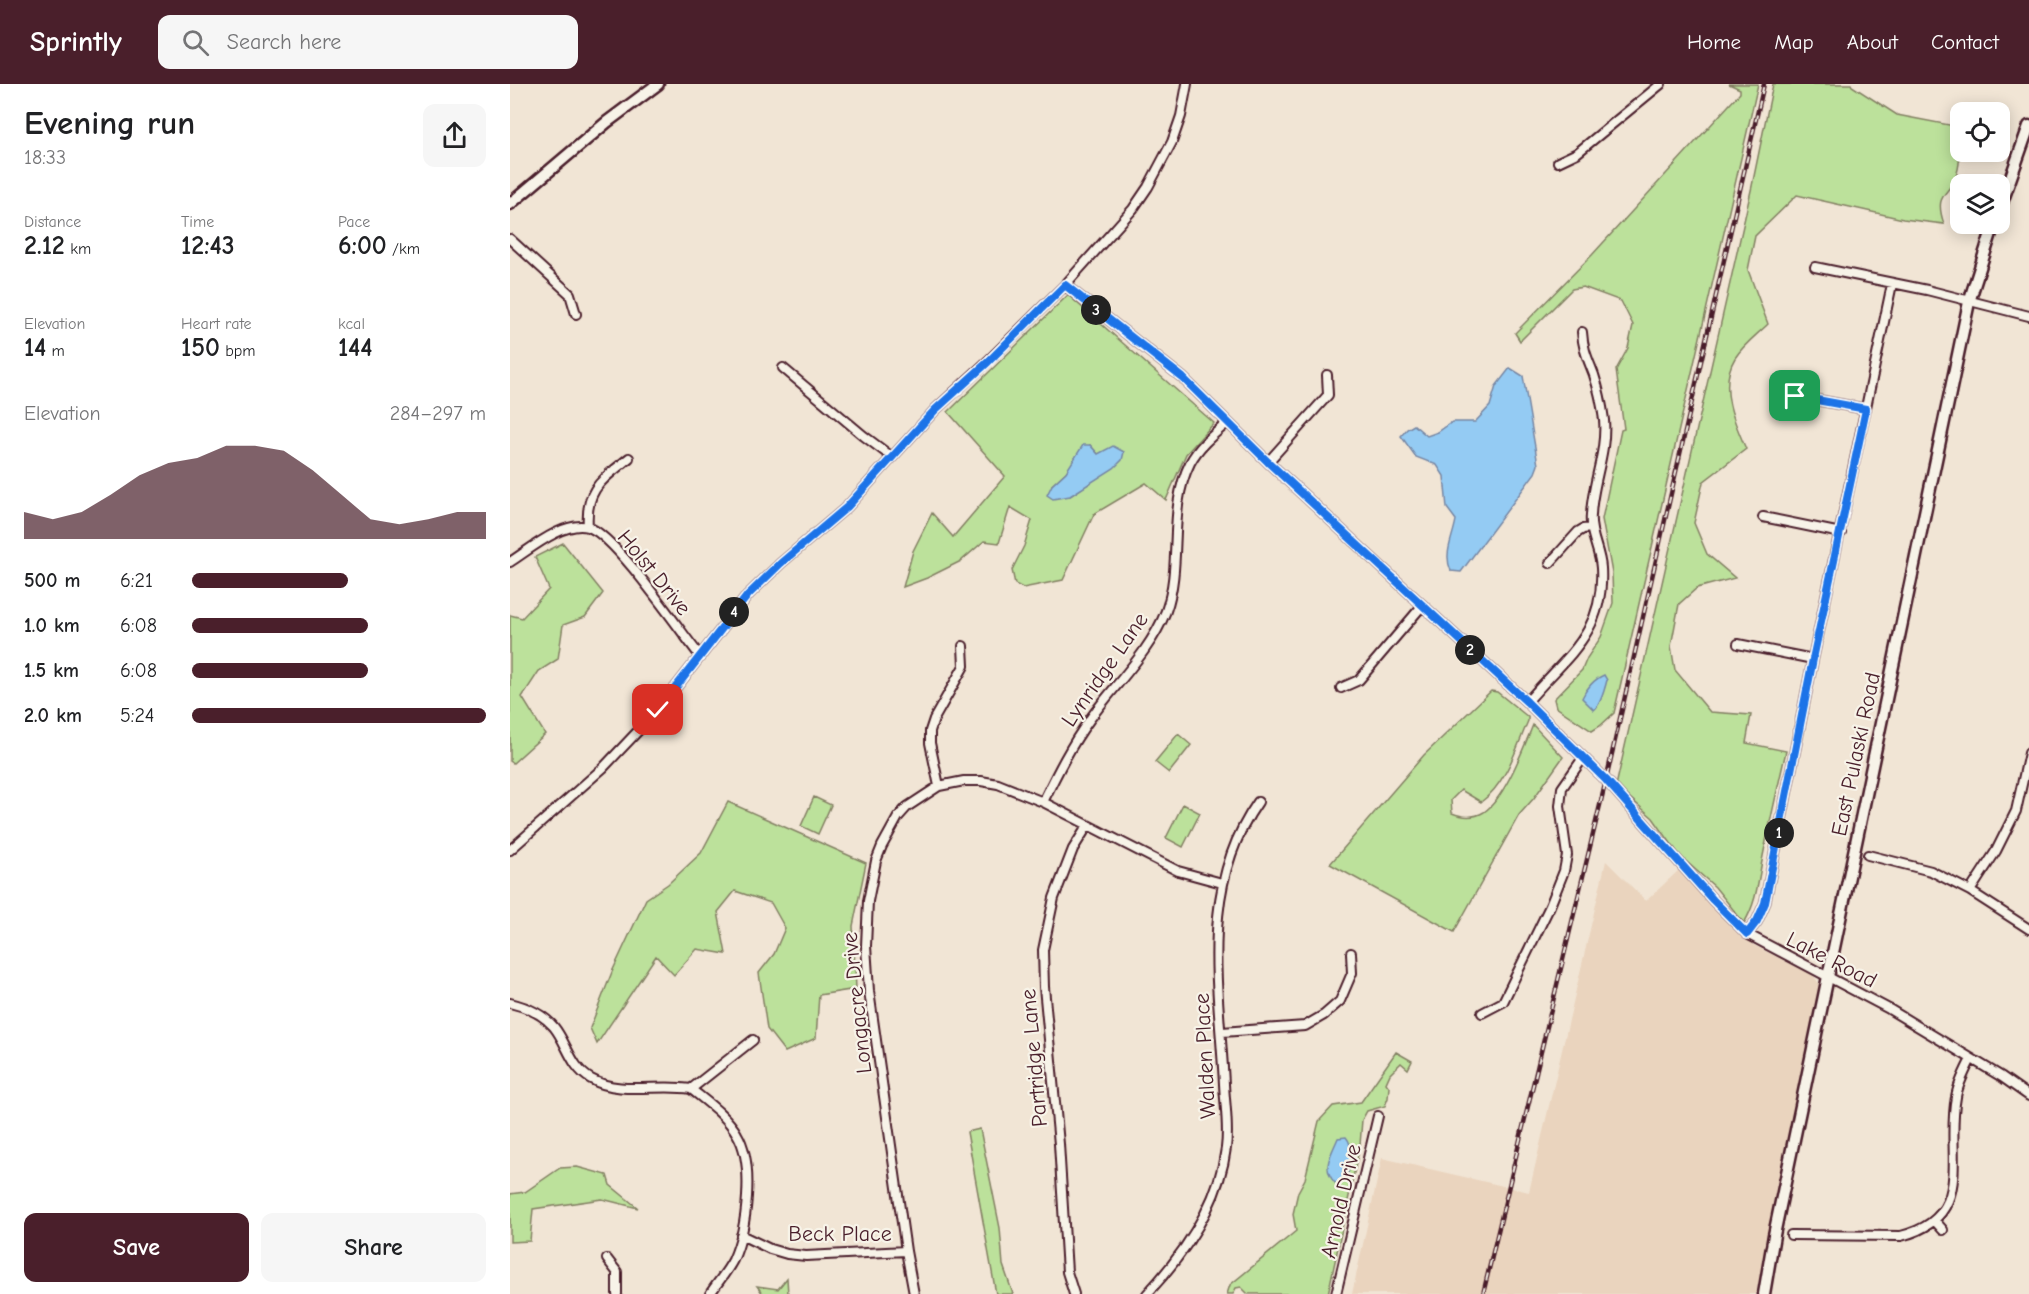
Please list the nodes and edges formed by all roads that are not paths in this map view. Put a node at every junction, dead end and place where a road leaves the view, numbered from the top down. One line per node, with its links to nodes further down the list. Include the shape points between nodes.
1 (657, 84): 7 (main road)
2 (1188, 84): 12 (street, via 1172,142 1148,187)
3 (1661, 84): 5 (street, via 1577,153)
4 (2029, 128): 6 (main road)
5 (1558, 162)
6 (2010, 180)
7 (510, 204)
8 (1991, 234): 13 (main road, East Pulaski Road)
9 (510, 239): 14 (street, via 570,294)
10 (1815, 267): 11 (street)
11 (1892, 284): 13 (street); 20 (street)
12 (1065, 285): 21 (street, Lake Road, via 1183,378); 22 (street, via 935,410)
13 (1970, 302): 15 (street); 51 (main road, East Pulaski Road)
14 (576, 314)
15 (2029, 316)
16 (1582, 332): 27 (street, via 1583,349 1599,391 1604,427)
17 (783, 368): 22 (street)
18 (1327, 375): 24 (street, via 1328,395)
19 (1795, 396): 20 (street)
20 (1866, 409): 28 (street)
21 (1227, 423): 24 (street, Lake Road); 41 (street, Lynridge Lane, via 1204,443 1181,486 1173,581 1159,627 1071,746)
22 (892, 457): 34 (street, via 847,507 748,595)
23 (629, 458): 26 (street, via 592,491)
24 (1268, 462): 31 (street, Lake Road)
25 (1762, 517): 28 (street)
26 (588, 527): 29 (street, Holst Drive, via 559,531); 34 (street, Holst Drive, via 616,549)
27 (1590, 528): 30 (street, via 1578,532); 37 (street, via 1601,566 1600,600 1594,620 1586,636)
28 (1841, 532): 35 (street)
29 (510, 562)
30 (1550, 563)
31 (1422, 606): 36 (street, via 1359,680); 37 (street, Lake Road)
32 (1738, 644): 35 (street)
33 (963, 646): 40 (street, via 964,666 930,731)
34 (700, 656): 44 (street, via 603,768)
35 (1813, 659): 49 (street, via 1765,903)
36 (1341, 688)
37 (1527, 702): 39 (street, Lake Road)
38 (2029, 753): 47 (street, via 2016,811)
39 (1583, 758): 49 (street, Lake Road); 53 (street, via 1562,788 1560,806 1568,855 1564,871 1503,1002)
40 (939, 786): 41 (street, Longacre Drive, via 981,781 1009,787); 64 (street, Longacre Drive, via 907,807 890,831 876,861 866,921 869,991)
41 (1043, 802): 43 (street, Longacre Drive)
42 (1258, 802): 46 (street, Walden Place, via 1234,843)
43 (1088, 825): 46 (street, Longacre Drive, via 1178,872); 69 (street, Partridge Lane, via 1073,849 1054,898 1043,950 1066,1272)
44 (510, 850)
45 (1868, 855): 47 (street, via 1930,871)
46 (1222, 883): 54 (street, Walden Place, via 1217,953)
47 (1970, 891): 48 (street)
48 (2029, 929)
49 (1747, 934): 51 (street, Lake Road)
50 (1351, 953): 54 (street, via 1353,974 1340,1001 1324,1015 1305,1026)
51 (1829, 978): 56 (street, Lake Road); 72 (main road, East Pulaski Road)
52 (510, 1003): 57 (street, via 543,1017 555,1028 575,1064 601,1084 618,1088)
53 (1482, 1013)
54 (1222, 1032): 70 (street, Walden Place, via 1227,1138 1218,1182 1183,1251)
55 (753, 1040): 57 (street)
56 (1971, 1059): 58 (street, Lake Road); 60 (street, via 1955,1099 1953,1185 1945,1209)
57 (691, 1089): 63 (street, via 729,1124 744,1150 747,1173)
58 (2029, 1096)
59 (1378, 1116): 71 (street, Arnold Drive)
60 (1935, 1221): 61 (street); 62 (street, via 1901,1236)
61 (1943, 1230)
62 (1791, 1234)
63 (741, 1235): 64 (street, Beck Place, via 770,1250 806,1256); 67 (street, via 733,1259)
64 (906, 1251): 68 (street, Longacre Drive)
65 (607, 1259): 66 (street, via 616,1272)
66 (617, 1294)
67 (710, 1294)
68 (914, 1294)
69 (1074, 1294)
70 (1147, 1294)
71 (1336, 1294)
72 (1764, 1294)

